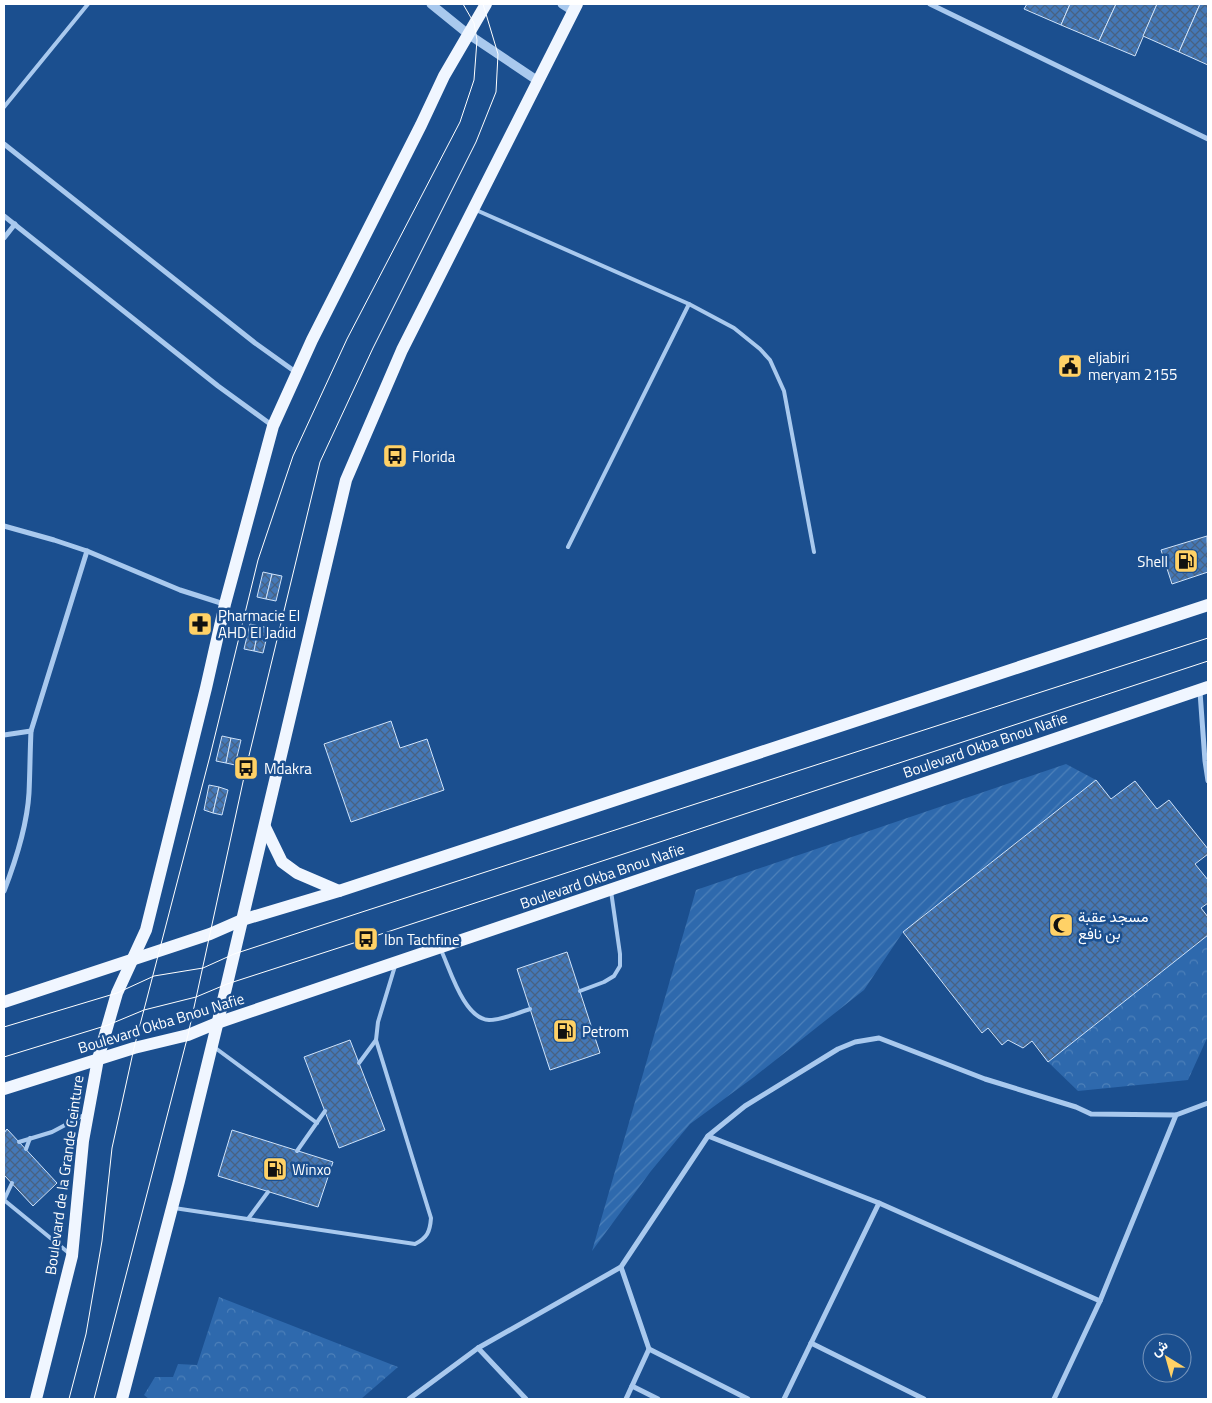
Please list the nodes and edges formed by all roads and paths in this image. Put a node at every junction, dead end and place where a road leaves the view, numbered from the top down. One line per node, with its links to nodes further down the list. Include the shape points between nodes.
1 (88, 4): 8 (lane)
2 (431, 4): 6 (street)
3 (486, 4): 6 (main road, Boulevard de la Grande Ceinture)
4 (930, 4): 9 (street)
5 (571, 6): 7 (main road)
6 (468, 34): 7 (street); 16 (main road, Boulevard de la Grande Ceinture, via 444,76)
7 (538, 82): 11 (main road)
8 (4, 107)
9 (1208, 139)
10 (4, 144): 16 (street)
11 (474, 209): 15 (lane); 28 (main road, via 402,350 346,480)
12 (4, 216): 13 (street)
13 (14, 224): 14 (street); 17 (street)
14 (4, 238)
15 (689, 304): 19 (lane); 21 (lane, via 745,335 774,366 784,391)
16 (297, 373): 17 (main road, Boulevard de la Grande Ceinture)
17 (272, 426): 22 (main road, Boulevard de la Grande Ceinture)
18 (4, 526): 20 (street)
19 (568, 547)
20 (87, 551): 22 (street, via 180,590); 25 (street)
21 (814, 552)
22 (225, 604): 34 (main road, Boulevard de la Grande Ceinture, via 146,930)
23 (1208, 605): 31 (main road)
24 (1204, 688): 27 (street); 29 (main road, Boulevard Okba Bnou Nafie)
25 (31, 731): 26 (street); 30 (street, via 29,795 23,831)
26 (4, 735)
27 (1208, 781)
28 (265, 827): 31 (main road, via 282,862 297,873); 32 (main road)
29 (610, 890): 33 (main road, Boulevard Okba Bnou Nafie); 36 (lane, via 620,966 614,976)
30 (4, 891)
31 (339, 891): 32 (main road)
32 (242, 920): 34 (main road); 39 (main road)
33 (440, 948): 35 (main road, Boulevard Okba Bnou Nafie); 38 (lane, via 464,1002 473,1014 486,1020 501,1019)
34 (133, 959): 37 (main road); 42 (main road, Boulevard de la Grande Ceinture, via 117,994)
35 (397, 962): 39 (main road, Boulevard Okba Bnou Nafie); 40 (lane, via 378,1022)
36 (580, 991)
37 (4, 1002)
38 (530, 1009)
39 (217, 1023): 41 (main road); 42 (main road, Boulevard Okba Bnou Nafie, via 188,1035)
40 (376, 1040): 43 (lane); 60 (lane, via 431,1218 425,1239 415,1244)
41 (212, 1045): 49 (lane); 59 (main road)
42 (98, 1059): 44 (main road, Boulevard Okba Bnou Nafie); 47 (main road, Boulevard de la Grande Ceinture)
43 (359, 1063)
44 (4, 1089)
45 (1208, 1103): 48 (street)
46 (325, 1111): 49 (lane)
47 (88, 1113): 51 (lane, via 52,1132); 61 (main road, Boulevard de la Grande Ceinture)
48 (1176, 1115): 50 (street, via 1091,1114 879,1038 838,1048 745,1106); 63 (street)
49 (316, 1123): 54 (lane)
50 (708, 1136): 58 (street); 62 (street)
51 (30, 1138): 52 (lane); 53 (lane)
52 (19, 1142)
53 (26, 1149)
54 (297, 1151)
55 (12, 1183): 57 (lane)
56 (268, 1192): 60 (lane)
57 (4, 1200): 61 (lane)
58 (879, 1203): 63 (street); 64 (street)
59 (172, 1208): 60 (lane); 69 (main road)
60 (248, 1219)
61 (72, 1256): 68 (main road, Boulevard de la Grande Ceinture)
62 (621, 1267): 65 (street); 66 (street)
63 (1100, 1301): 77 (street)
64 (811, 1343): 75 (street); 76 (street)
65 (478, 1348): 70 (street); 71 (street)
66 (649, 1349): 67 (street); 74 (street)
67 (632, 1386): 72 (street); 73 (street)
68 (36, 1399)
69 (122, 1399)
70 (409, 1399)
71 (526, 1399)
72 (626, 1399)
73 (658, 1399)
74 (748, 1399)
75 (784, 1399)
76 (924, 1399)
77 (1054, 1399)

